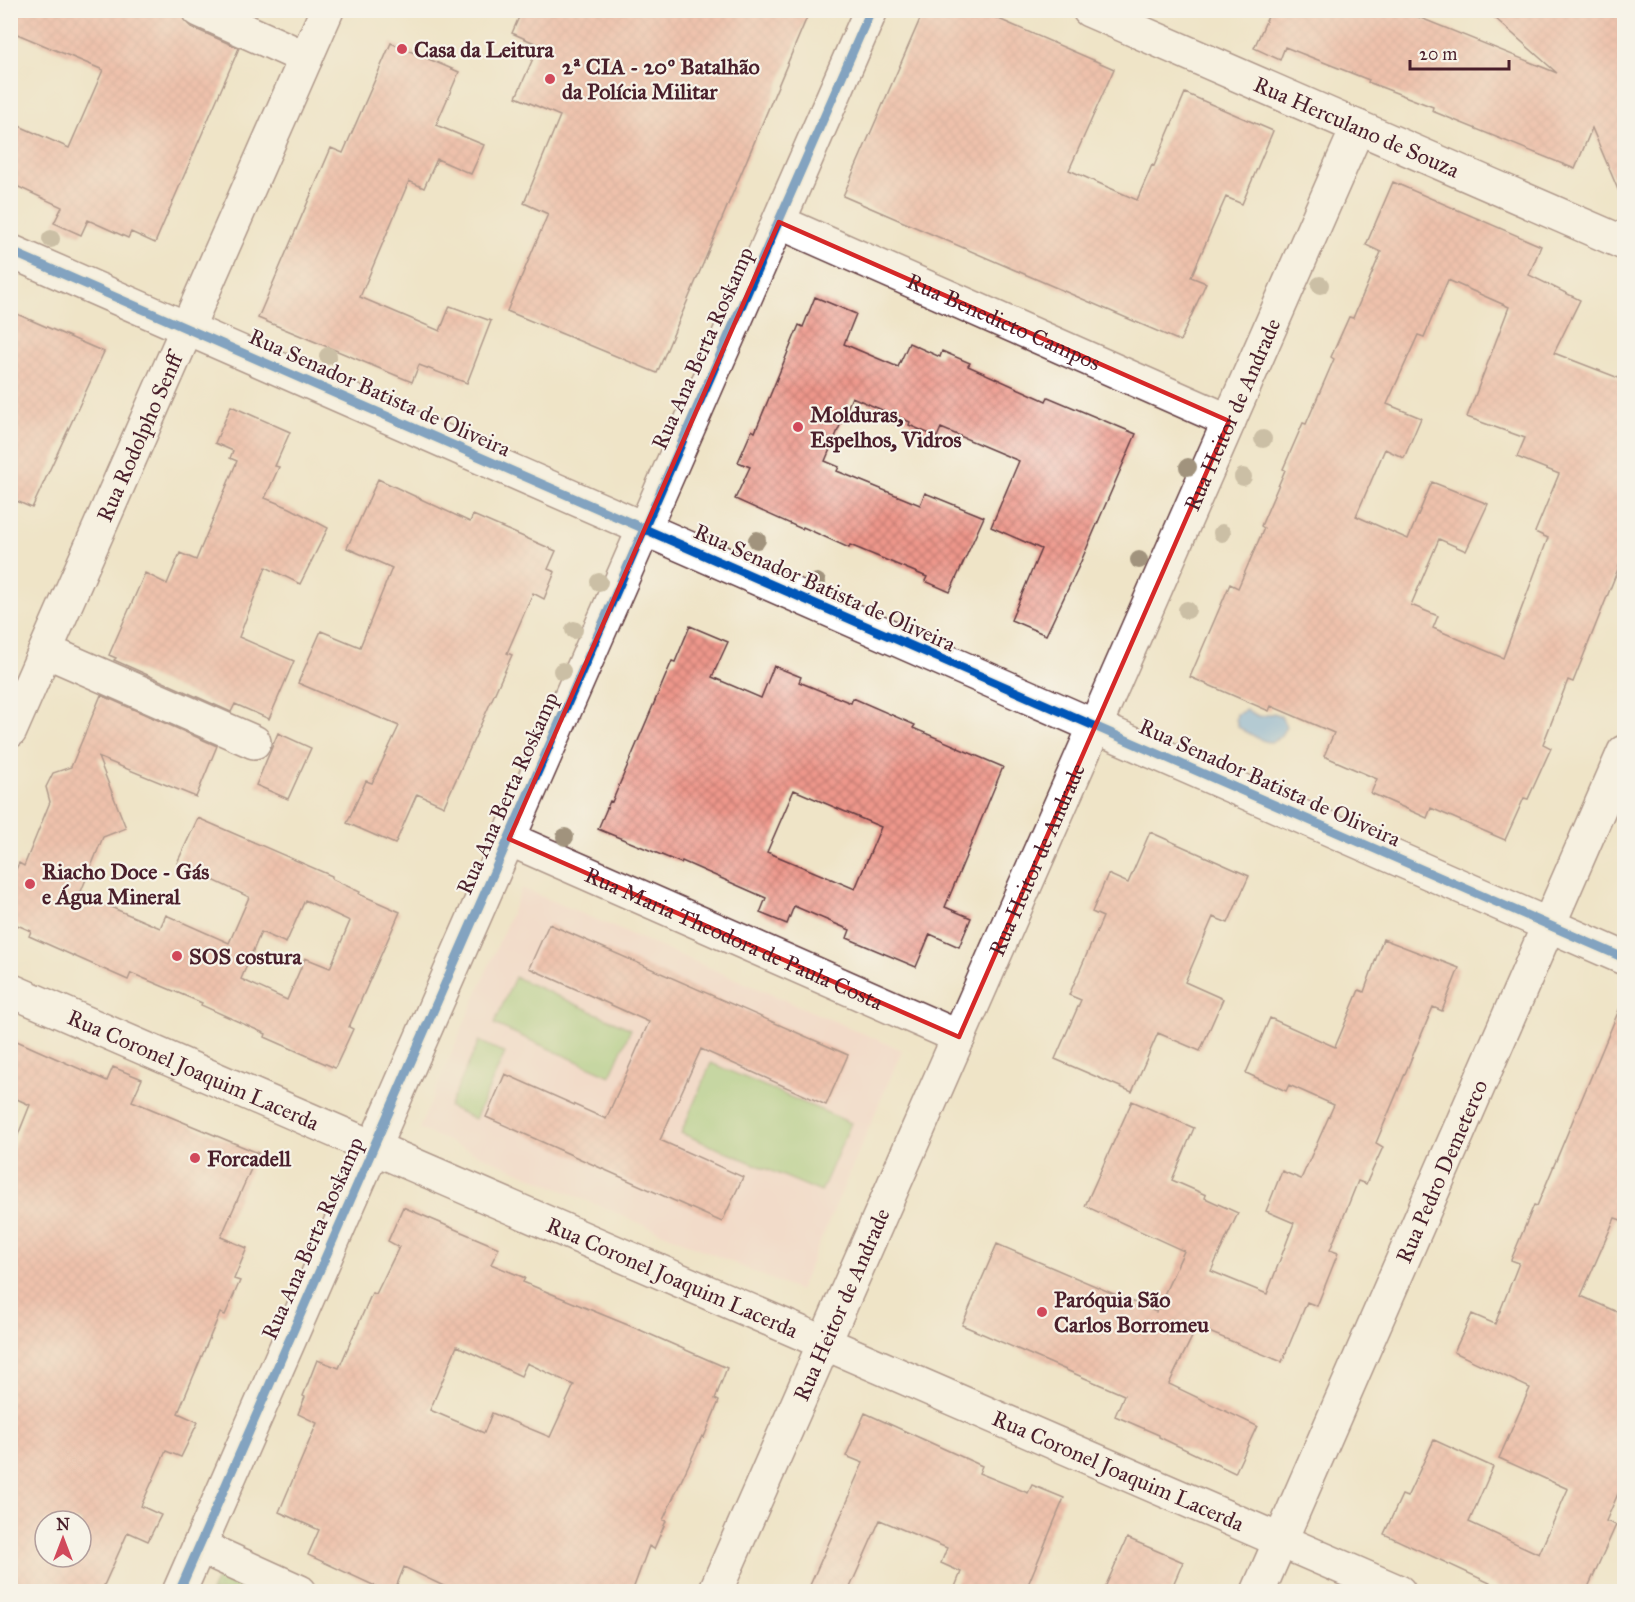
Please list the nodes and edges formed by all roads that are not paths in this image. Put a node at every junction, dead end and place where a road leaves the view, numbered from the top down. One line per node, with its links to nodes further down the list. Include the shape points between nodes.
1 (199, 10): 5 (street)
2 (327, 10): 5 (street, Rua Rodolpho Senff)
3 (872, 10): 7 (street, Rua Ana Berta Roskamp)
4 (1089, 10): 6 (street, Rua Herculano de Souza)
5 (306, 58): 10 (street, Rua Rodolpho Senff)
6 (1358, 127): 8 (street, Rua Herculano de Souza); 11 (street, Rua Heitor de Andrade)
7 (779, 222): 11 (street, Rua Benedicto Campos); 12 (street, Rua Ana Berta Roskamp)
8 (1624, 243)
9 (10, 251): 10 (street, Rua Senador Batista de Oliveira)
10 (187, 329): 12 (street, Rua Senador Batista de Oliveira); 13 (street, Rua Rodolpho Senff)
11 (1228, 421): 14 (street, Rua Heitor de Andrade)
12 (644, 529): 14 (street, Rua Senador Batista de Oliveira); 18 (street, Rua Ana Berta Roskamp)
13 (46, 651): 15 (street, Rua Rodolpho Senff); 16 (street)
14 (1095, 726): 19 (street, Rua Senador Batista de Oliveira); 22 (street, Rua Heitor de Andrade)
15 (10, 731)
16 (254, 742)
17 (1624, 752): 19 (street, Rua Pedro Demeterco)
18 (508, 839): 22 (street, Rua Maria Theodora de Paula Costa); 23 (street, Rua Ana Berta Roskamp)
19 (1549, 926): 20 (street, Rua Senador Batista de Oliveira); 25 (street, Rua Pedro Demeterco)
20 (1624, 958)
21 (10, 990): 23 (street, Rua Coronel Joaquim Lacerda)
22 (959, 1036): 24 (street, Rua Heitor de Andrade)
23 (374, 1147): 24 (street, Rua Coronel Joaquim Lacerda); 26 (street, Rua Ana Berta Roskamp)
24 (825, 1343): 25 (street, Rua Coronel Joaquim Lacerda); 29 (street, Rua Heitor de Andrade)
25 (1280, 1540): 30 (street, Rua Pedro Demeterco); 31 (street, Rua Coronel Joaquim Lacerda)
26 (199, 1546): 27 (street, Rua Ana Berta Roskamp); 28 (street)
27 (179, 1592)
28 (300, 1592)
29 (715, 1592)
30 (1258, 1592)
31 (1399, 1592)

